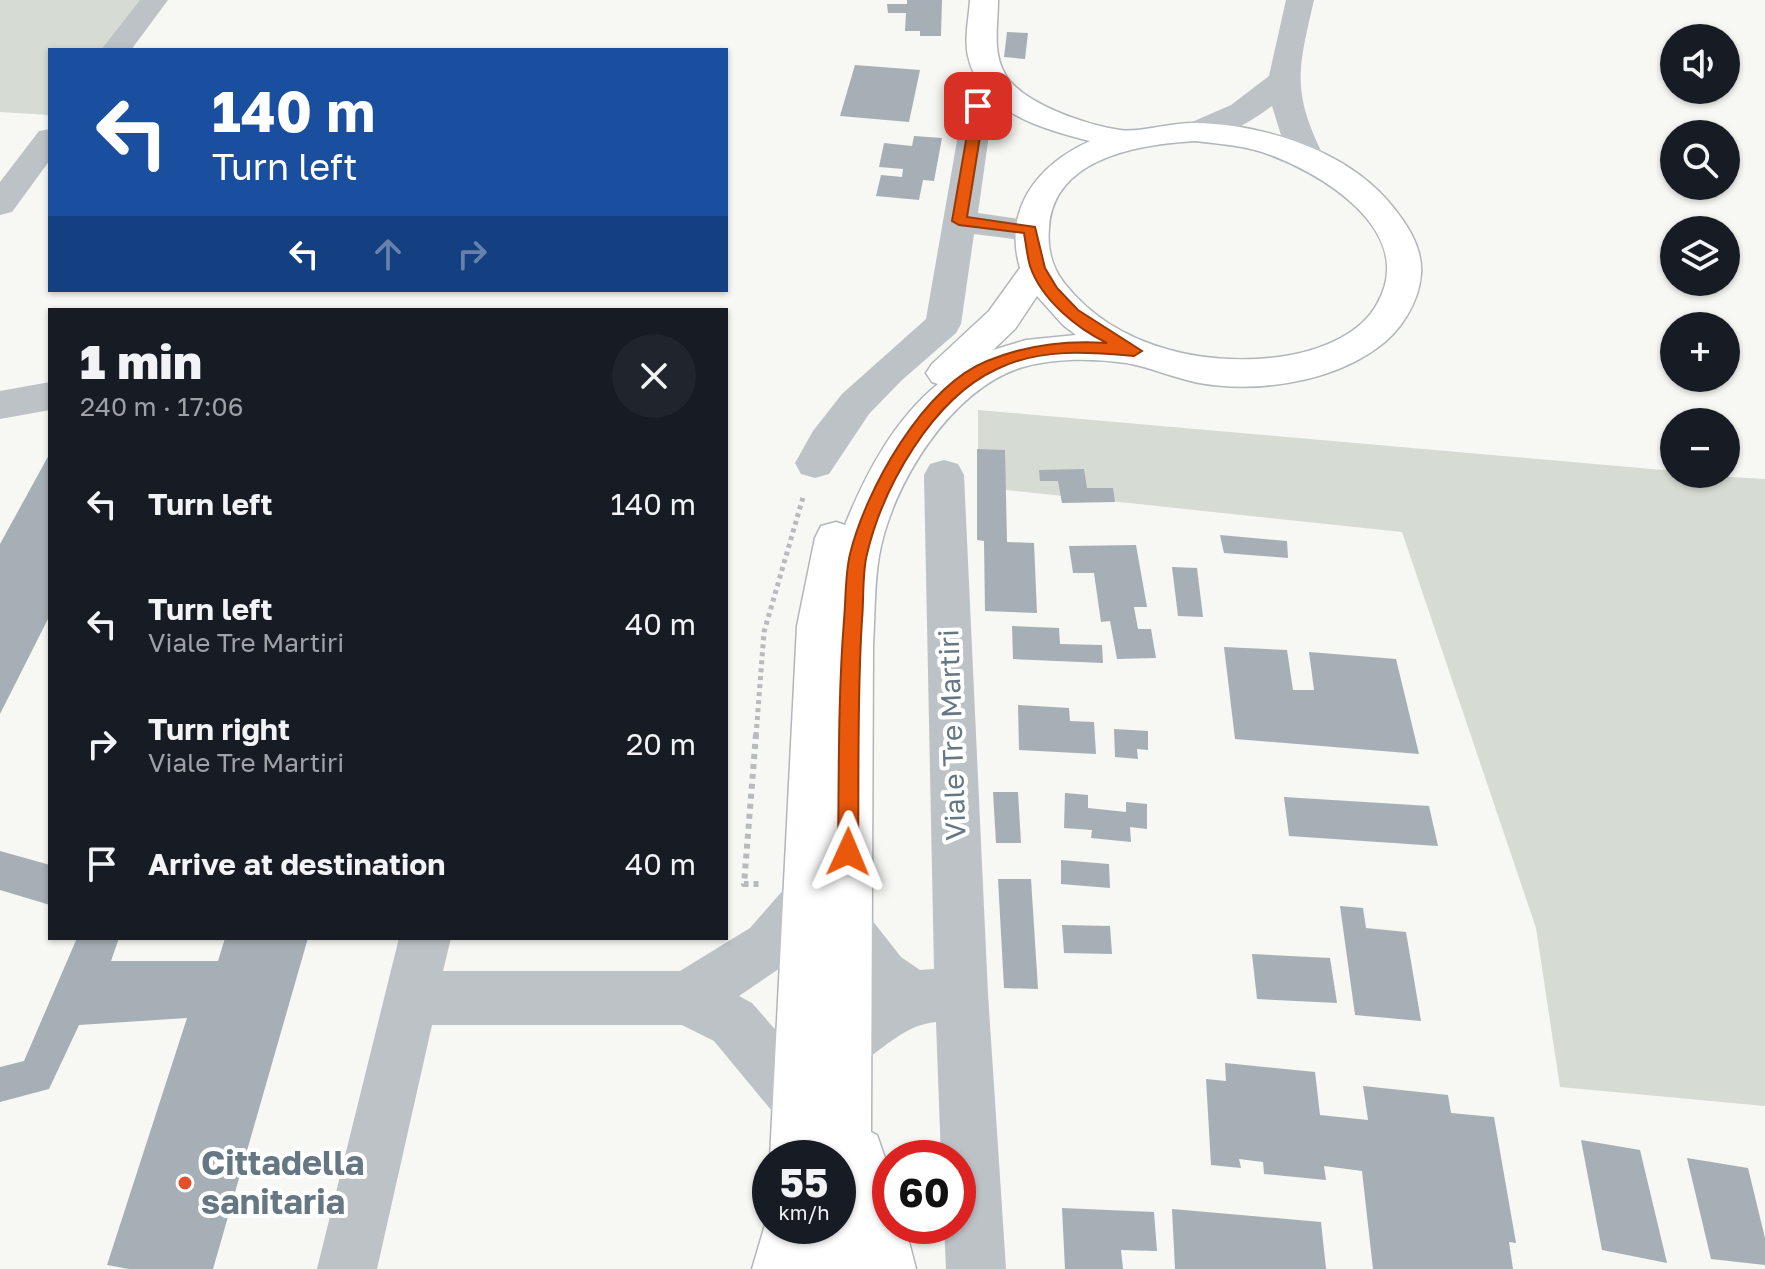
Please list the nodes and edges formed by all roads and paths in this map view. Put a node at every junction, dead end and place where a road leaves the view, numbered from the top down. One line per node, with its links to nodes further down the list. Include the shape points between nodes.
1 (154, 0): 4 (street)
2 (984, 0): 7 (main road, via 983,55 988,70)
3 (1300, 0): 5 (street)
4 (118, 48)
5 (1281, 81): 8 (street, via 1263,101); 11 (street, via 1284,103)
6 (978, 106): 14 (street)
7 (1028, 110): 9 (main road); 12 (main road, via 1048,158)
8 (1196, 132): 9 (main road); 11 (main road, via 1273,145)
9 (1122, 140): 12 (main road, via 1089,152)
10 (48, 141): 13 (street)
11 (1309, 159): 16 (main road, via 1355,187 1397,241 1402,281 1387,319 1350,349 1280,370 1198,369)
12 (1043, 191): 15 (main road, via 1034,209)
13 (0, 205)
14 (959, 221): 15 (street); 19 (street, via 943,324 873,382)
15 (1034, 249): 16 (main road, via 1052,291 1073,314); 22 (main road, via 1002,320 893,426 870,457 839,526 819,626)
16 (1134, 351): 22 (main road, via 1075,346 991,365 934,411 883,483 858,555)
17 (48, 396): 18 (street)
18 (0, 405)
19 (815, 463): 21 (path, via 764,632)
20 (944, 475): 24 (street, Viale Tre Martiri)
21 (744, 884)
22 (828, 913): 24 (street, via 886,981); 26 (street); 27 (main road); 27 (main road)
23 (425, 940): 25 (street)
24 (938, 996): 27 (street, via 868,1024); 36 (street, Viale Tre Martiri)
25 (411, 998): 26 (street); 31 (street)
26 (685, 998): 27 (street)
27 (829, 1082): 28 (main road); 34 (main road); 35 (main road)
28 (806, 1140)
29 (789, 1244): 32 (main road)
30 (794, 1244): 33 (main road)
31 (347, 1269)
32 (782, 1269)
33 (795, 1269)
34 (840, 1269)
35 (886, 1269)
36 (976, 1269)

